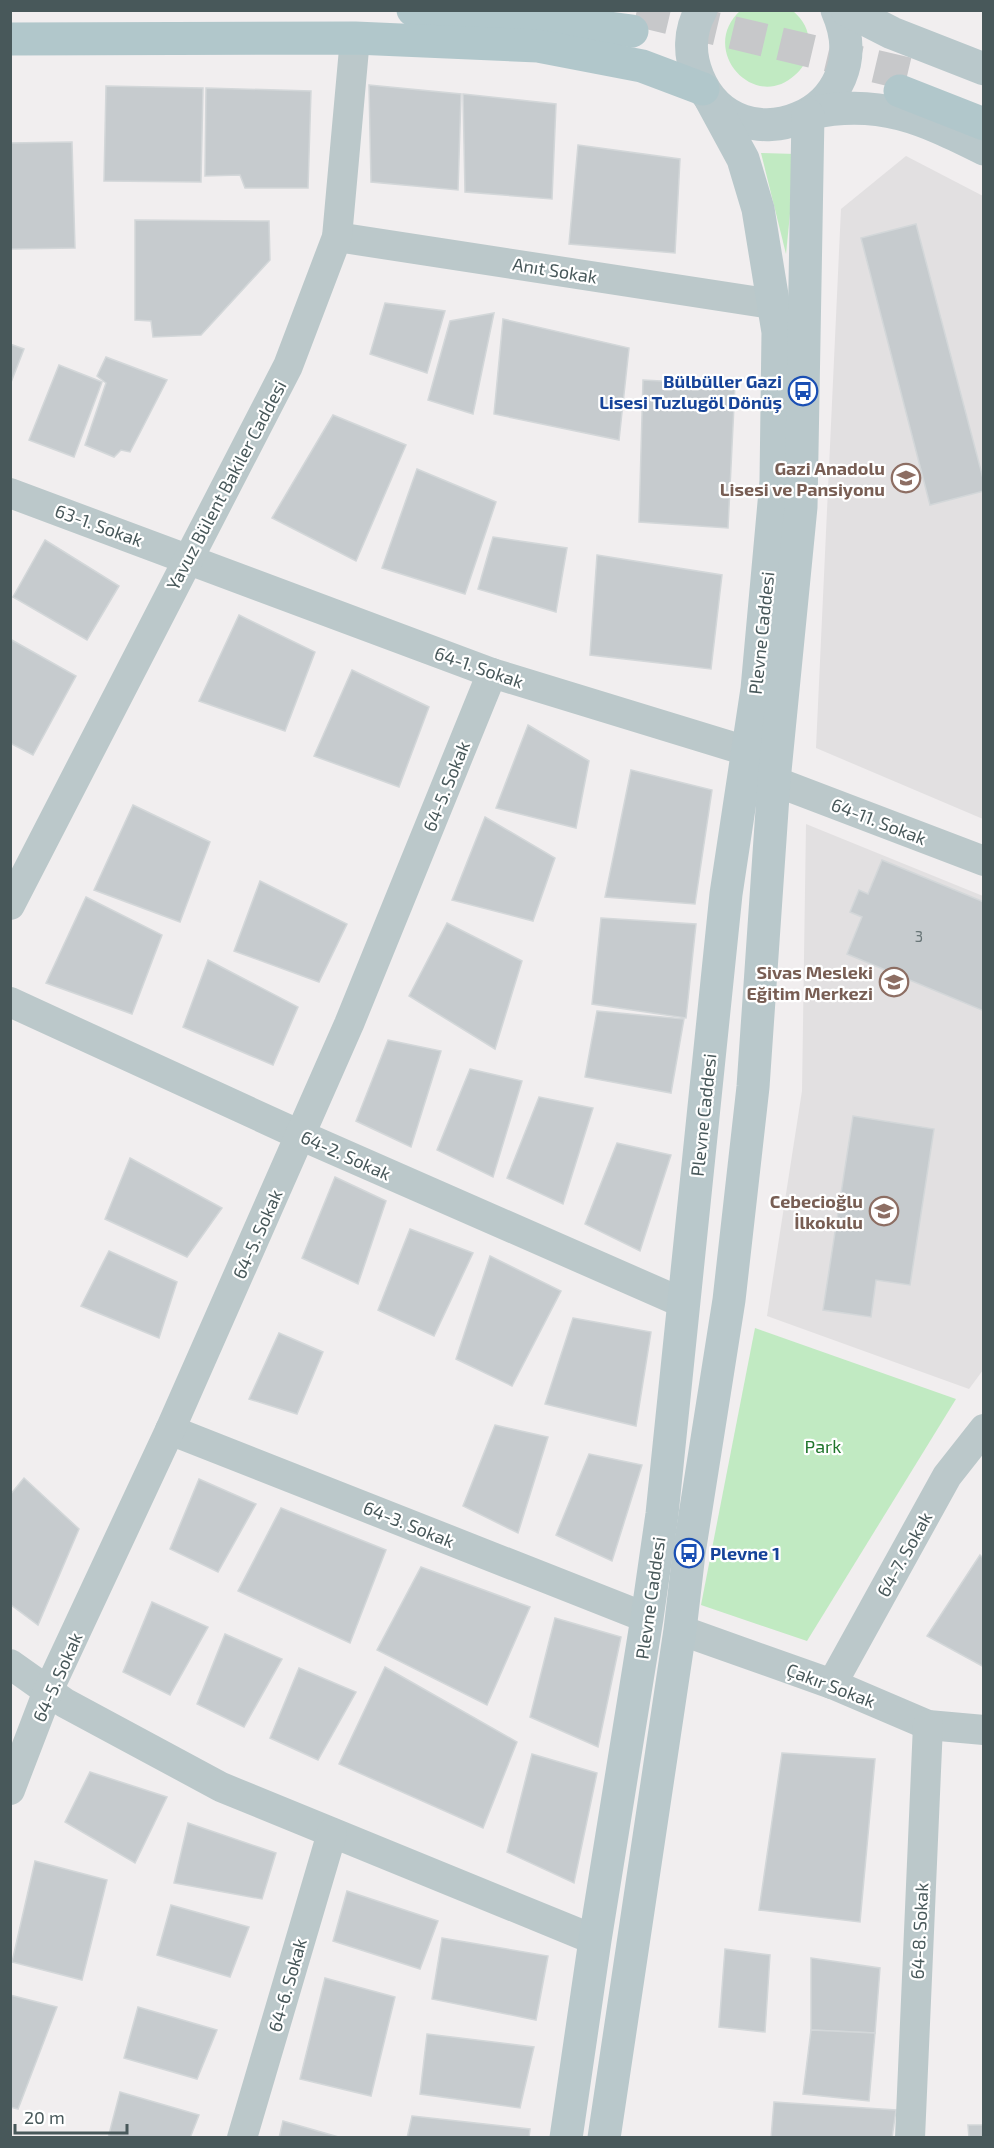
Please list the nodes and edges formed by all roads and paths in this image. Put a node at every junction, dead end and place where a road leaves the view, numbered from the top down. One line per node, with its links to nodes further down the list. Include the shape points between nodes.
1 (413, 10): 5 (main road, via 511,15)
2 (700, 10): 9 (street, Plevne Caddesi, via 691,44 694,67)
3 (837, 10): 11 (street, via 847,51 842,75 829,97)
4 (847, 10): 8 (street, via 892,33)
5 (632, 31)
6 (355, 38): 7 (main road); 9 (main road, via 538,46 642,66); 14 (street, Yavuz Bülent Bakiler Caddesi)
7 (10, 39)
8 (984, 69)
9 (707, 94): 11 (street, via 732,116 756,124 783,124); 15 (street, Plevne Caddesi, via 743,159 758,209)
10 (984, 103): 12 (main road, via 904,83)
11 (810, 114): 13 (street, via 850,106 882,109 944,129); 19 (street, Plevne Caddesi, via 801,498)
12 (984, 124)
13 (984, 148)
14 (337, 237): 15 (street, Anıt Sokak); 17 (street, Yavuz Bülent Bakiler Caddesi, via 288,366)
15 (772, 304): 19 (street, Plevne Caddesi, via 778,332 776,481 757,689)
16 (10, 493): 17 (street, 63-1. Sokak)
17 (188, 558): 18 (street, 64-1. Sokak); 21 (street, Yavuz Bülent Bakiler Caddesi)
18 (492, 673): 19 (street, 64-1. Sokak); 23 (street, 64-5. Sokak)
19 (766, 763): 20 (street, 64-11. Sokak); 24 (street, Plevne Caddesi, via 726,894); 28 (street, Plevne Caddesi, via 753,1087 729,1300)
20 (984, 861)
21 (10, 905)
22 (10, 1002): 23 (street, 64-2. Sokak)
23 (300, 1135): 24 (street, 64-2. Sokak); 26 (street, 64-5. Sokak)
24 (683, 1303): 27 (street, Plevne Caddesi, via 662,1514)
25 (984, 1429): 30 (street, 64-7. Sokak, via 947,1476)
26 (170, 1430): 27 (street, 64-3. Sokak); 31 (street, 64-5. Sokak)
27 (647, 1618): 36 (street, Plevne Caddesi)
28 (680, 1630): 30 (street, Çakır Sokak); 39 (street, Plevne Caddesi)
29 (10, 1664): 31 (street)
30 (832, 1684): 32 (street, Çakır Sokak)
31 (48, 1691): 34 (street, 64-5. Sokak); 35 (street, via 221,1786)
32 (928, 1725): 33 (street, Çakır Sokak); 40 (street, 64-8. Sokak)
33 (984, 1730)
34 (10, 1790)
35 (332, 1833): 36 (street); 37 (street, 64-6. Sokak)
36 (596, 1940): 38 (street, Plevne Caddesi)
37 (242, 2138)
38 (566, 2138)
39 (604, 2138)
40 (910, 2138)

